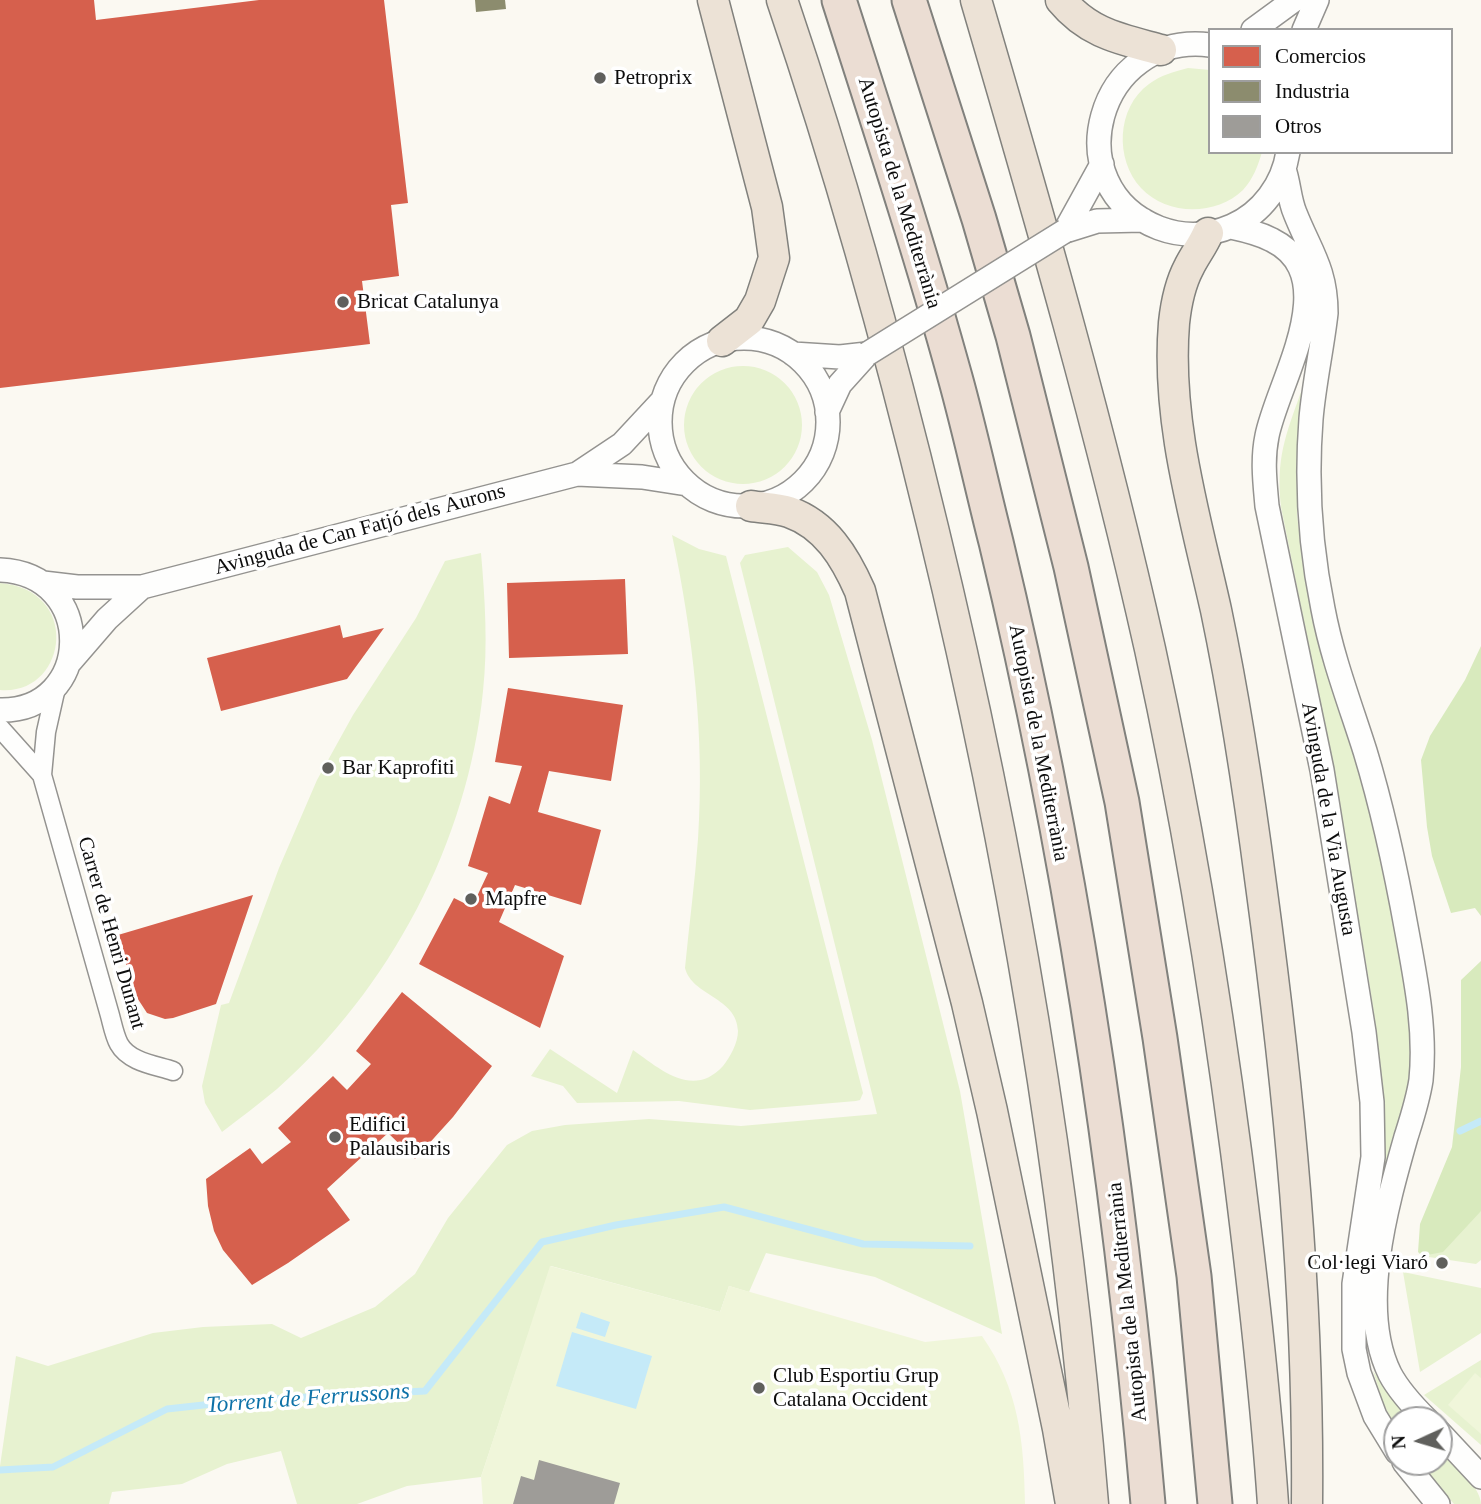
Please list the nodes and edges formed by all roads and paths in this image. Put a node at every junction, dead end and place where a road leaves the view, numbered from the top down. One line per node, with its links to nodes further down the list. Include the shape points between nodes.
1 (713, 0): 18 (highway, via 767,207 774,258 749,320)
2 (782, 0): 40 (highway, via 868,274 960,639 1042,1060)
3 (839, 0): 41 (highway, Autopista de la Mediterrània, via 956,380 1037,725 1115,1187)
4 (909, 0): 42 (highway, via 1013,336 1071,567 1122,802 1194,1276)
5 (976, 0): 43 (highway, via 1122,530 1172,758 1227,1083)
6 (1061, 0): 12 (highway, via 1073,14 1106,35)
7 (1294, 0): 9 (street)
8 (1317, 0): 10 (street)
9 (1257, 28)
10 (1305, 28)
11 (1208, 46): 12 (street, via 1187,44)
12 (1161, 50): 14 (street, via 1131,68 1109,95 1099,129)
13 (1286, 161): 16 (street, via 1266,201 1250,216); 34 (street, Avinguda de la Via Augusta, via 1294,211 1324,278 1326,296 1308,464 1309,511 1322,607 1393,858 1420,1013 1423,1060 1418,1100 1388,1212 1376,1296 1387,1367)
14 (1102, 164): 15 (street, via 1117,196); 17 (street)
15 (1143, 220): 16 (street, Avinguda de la Via Augusta, via 1174,233); 17 (street, via 1097,221)
16 (1220, 230): 35 (street, Avinguda de la Via Augusta, via 1275,241 1298,263 1304,283 1304,324 1267,435 1264,481 1322,770 1364,1032 1373,1157 1354,1284 1354,1349); 44 (highway, via 1189,265 1178,294 1174,323 1176,414 1249,792 1288,1095 1304,1328)
17 (1065, 231): 20 (street, bridge)
18 (722, 341): 19 (street, via 755,339); 21 (street, via 684,363)
19 (793, 354): 20 (street); 22 (street, via 818,384)
20 (867, 354): 22 (street, via 840,384)
21 (663, 401): 23 (street, Avinguda de Can Fatjó dels Aurons, via 622,444); 24 (street, via 662,442)
22 (827, 412): 25 (street, via 822,451 806,478 781,498)
23 (577, 474): 24 (street, Avinguda de Can Fatjó dels Aurons); 28 (street, Avinguda de Can Fatjó dels Aurons)
24 (687, 484): 25 (street, via 720,503)
25 (751, 506): 39 (highway, via 787,511 821,531 837,547 860,592 992,1111)
26 (0, 570): 27 (street, Avinguda de Can Fatjó dels Aurons)
27 (43, 583): 28 (street, Avinguda de Can Fatjó dels Aurons); 29 (street, via 69,617 72,645)
28 (142, 587): 29 (street, Avinguda de Can Fatjó dels Aurons, via 107,619)
29 (63, 673): 30 (street, Avinguda de Can Fatjó dels Aurons, via 47,695 34,703); 32 (street, Carrer de Henri Dunant, via 46,732)
30 (0, 710)
31 (0, 728): 32 (street, Carrer de Henri Dunant)
32 (42, 775): 33 (street, Carrer de Henri Dunant, via 119,1044 139,1060)
33 (173, 1071)
34 (1414, 1406)
35 (1383, 1427)
36 (1453, 1447): 38 (street)
37 (1415, 1476): 45 (street)
38 (1481, 1477)
39 (1071, 1504)
40 (1093, 1504)
41 (1148, 1504)
42 (1215, 1504)
43 (1273, 1504)
44 (1307, 1504)
45 (1438, 1504)

